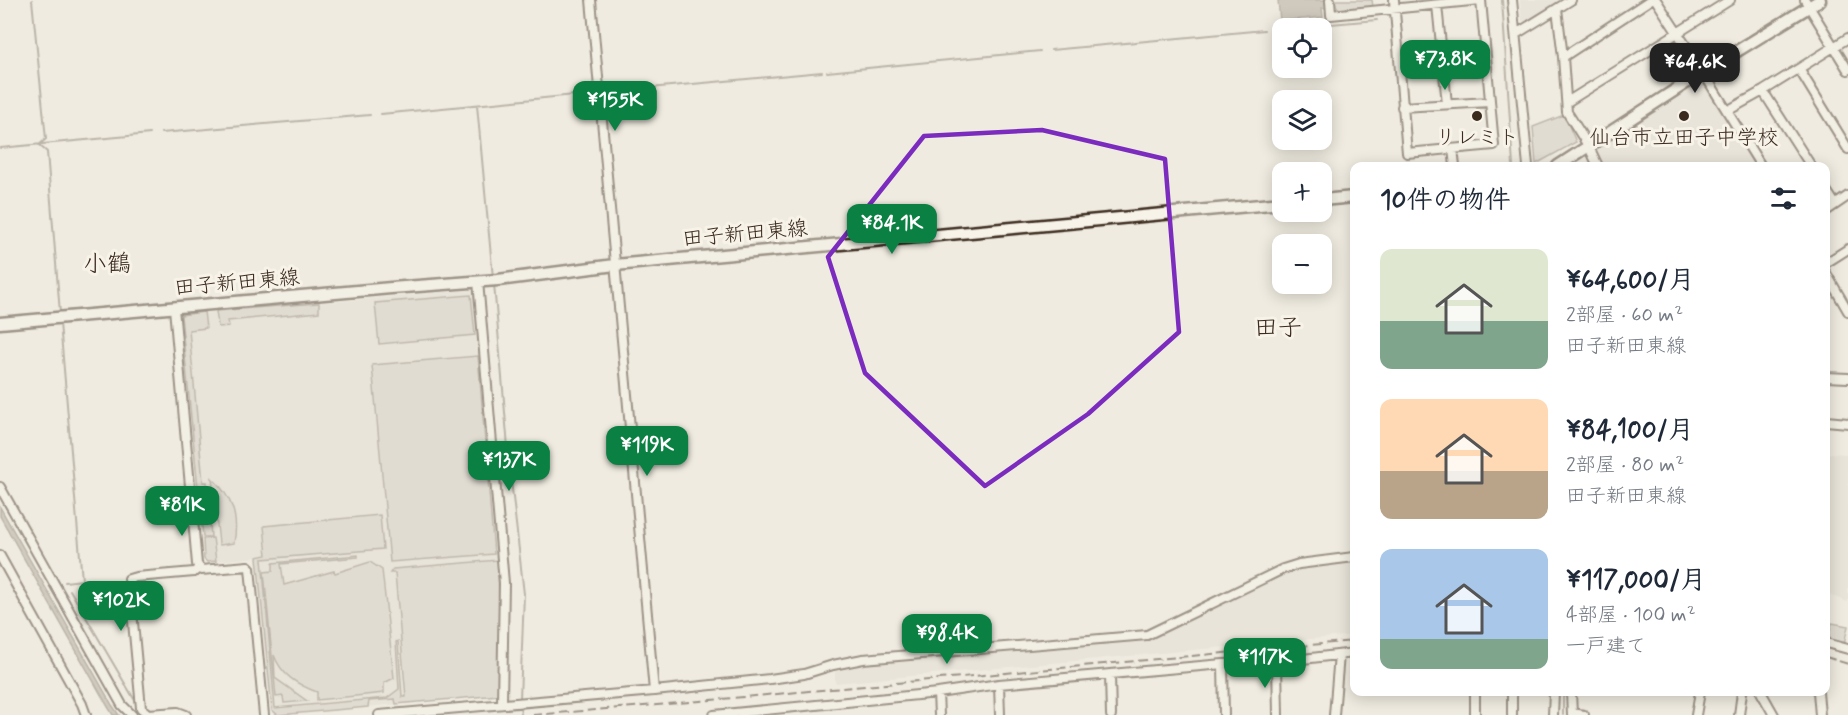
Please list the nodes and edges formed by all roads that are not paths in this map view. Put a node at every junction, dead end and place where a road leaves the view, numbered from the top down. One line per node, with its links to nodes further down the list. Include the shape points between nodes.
1 (591, 0): 47 (street)
2 (1330, 0): 13 (street, via 1332,15)
3 (1394, 0): 13 (street)
4 (1481, 0): 12 (street); 24 (street)
5 (1512, 0): 16 (street)
6 (1571, 0): 14 (street)
7 (1650, 0): 19 (street)
8 (1656, 0): 15 (street)
9 (1730, 0): 15 (street)
10 (1820, 0): 11 (street)
11 (1807, 3): 18 (street); 22 (street)
12 (1437, 5): 13 (street); 26 (street)
13 (1394, 9): 27 (street)
14 (1557, 9): 16 (street); 19 (street)
15 (1676, 33): 22 (street); 25 (street)
16 (1516, 34): 33 (street)
17 (1848, 38): 18 (street)
18 (1834, 47): 20 (street); 21 (street)
19 (1563, 57): 25 (street)
20 (1799, 69): 23 (street); 31 (street)
21 (1848, 70)
22 (1703, 72): 28 (street); 29 (street)
23 (1763, 91): 28 (street); 37 (street)
24 (1490, 102): 26 (street); 30 (street, via 1494,145)
25 (1567, 102): 29 (street, via 1567,112)
26 (1447, 104): 27 (street)
27 (1402, 107): 30 (street, via 1407,153)
28 (1727, 111): 36 (street)
29 (1589, 147): 34 (street); 35 (street)
30 (1453, 149): 32 (street)
31 (1848, 149)
32 (1455, 162)
33 (1528, 162)
34 (1565, 162)
35 (1596, 162)
36 (1759, 162)
37 (1808, 162)
38 (1830, 196): 43 (street)
39 (1848, 196): 43 (street)
40 (1350, 197): 41 (street)
41 (1332, 199)
42 (1272, 204): 47 (street, 田子新田東線)
43 (1835, 204): 44 (street)
44 (1830, 208)
45 (1848, 249): 46 (street)
46 (1830, 260)
47 (615, 266): 48 (street, 田子新田東線); 71 (street)
48 (488, 281): 52 (street, 田子新田東線); 81 (street, via 504,583)
49 (1830, 281): 50 (street)
50 (1835, 290): 51 (street); 53 (street)
51 (1830, 293)
52 (174, 308): 54 (street, 田子新田東線); 62 (street)
53 (1848, 311)
54 (0, 322)
55 (1830, 377): 56 (street)
56 (1848, 378)
57 (1830, 421): 58 (street)
58 (1848, 423)
59 (0, 487): 85 (street, via 122,705)
60 (0, 556): 84 (street)
61 (1350, 558): 71 (street, via 1283,569 1147,635 863,659 804,674)
62 (199, 568): 86 (street, via 194,572 129,579 141,708 148,714); 87 (street, via 250,567)
63 (1830, 644): 64 (street)
64 (1848, 649)
65 (1350, 654): 66 (street)
66 (1339, 655): 67 (street); 95 (street)
67 (1276, 662): 68 (street); 94 (street)
68 (1223, 664): 69 (street); 93 (street)
69 (1110, 675): 70 (street); 92 (street)
70 (999, 684): 72 (street); 91 (street)
71 (654, 691): 81 (street)
72 (938, 693): 82 (street); 90 (street)
73 (1475, 696): 96 (street)
74 (1512, 696): 97 (street)
75 (1554, 696): 98 (street)
76 (1571, 696): 83 (street)
77 (1699, 696): 100 (street)
78 (1742, 696): 101 (street)
79 (1763, 696): 102 (street)
80 (1818, 696): 103 (street)
81 (502, 703): 88 (street)
82 (767, 713): 89 (street)
83 (1572, 714): 99 (street)
84 (86, 715)
85 (132, 715)
86 (186, 715)
87 (264, 715)
88 (380, 715)
89 (714, 715)
90 (939, 715)
91 (999, 715)
92 (1111, 715)
93 (1224, 715)
94 (1278, 715)
95 (1335, 715)
96 (1475, 715)
97 (1512, 715)
98 (1553, 715)
99 (1584, 715)
100 (1696, 715)
101 (1739, 715)
102 (1774, 715)
103 (1820, 715)

